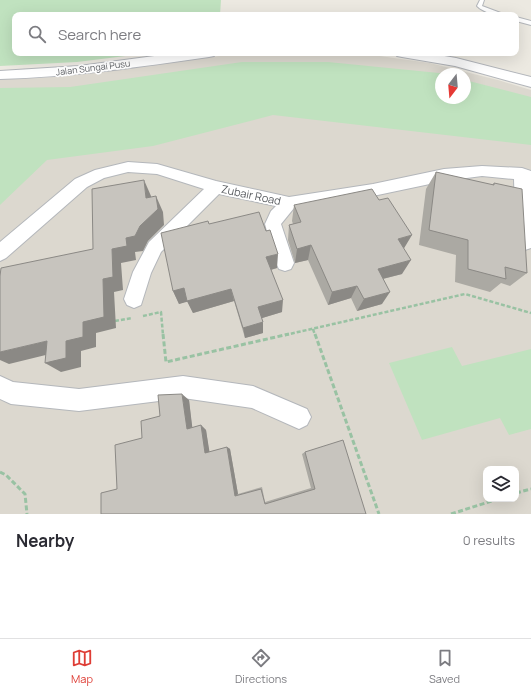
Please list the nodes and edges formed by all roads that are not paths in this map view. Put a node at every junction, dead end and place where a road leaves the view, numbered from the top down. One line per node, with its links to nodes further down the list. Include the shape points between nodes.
1 (482, 0): 2 (lane, via 479,6)
2 (493, 12)
3 (519, 20): 4 (lane)
4 (531, 23)
5 (187, 56): 7 (main road, Jalan Sungai Pusu, via 83,70)
6 (420, 56): 8 (main road, via 456,62)
7 (0, 75)
8 (531, 82)
9 (527, 175): 11 (street, Zubair Road, via 482,171 444,175); 12 (street)
10 (216, 187): 11 (street, Zubair Road); 13 (street, Zubair Road, via 157,168 128,167 100,174 81,183); 15 (street, via 155,247 142,272)
11 (289, 203): 14 (street, via 277,216 274,224)
12 (524, 243)
13 (0, 253)
14 (285, 263)
15 (134, 299)
16 (0, 387): 17 (street, via 11,393 79,400 183,387 253,397)
17 (299, 417)

